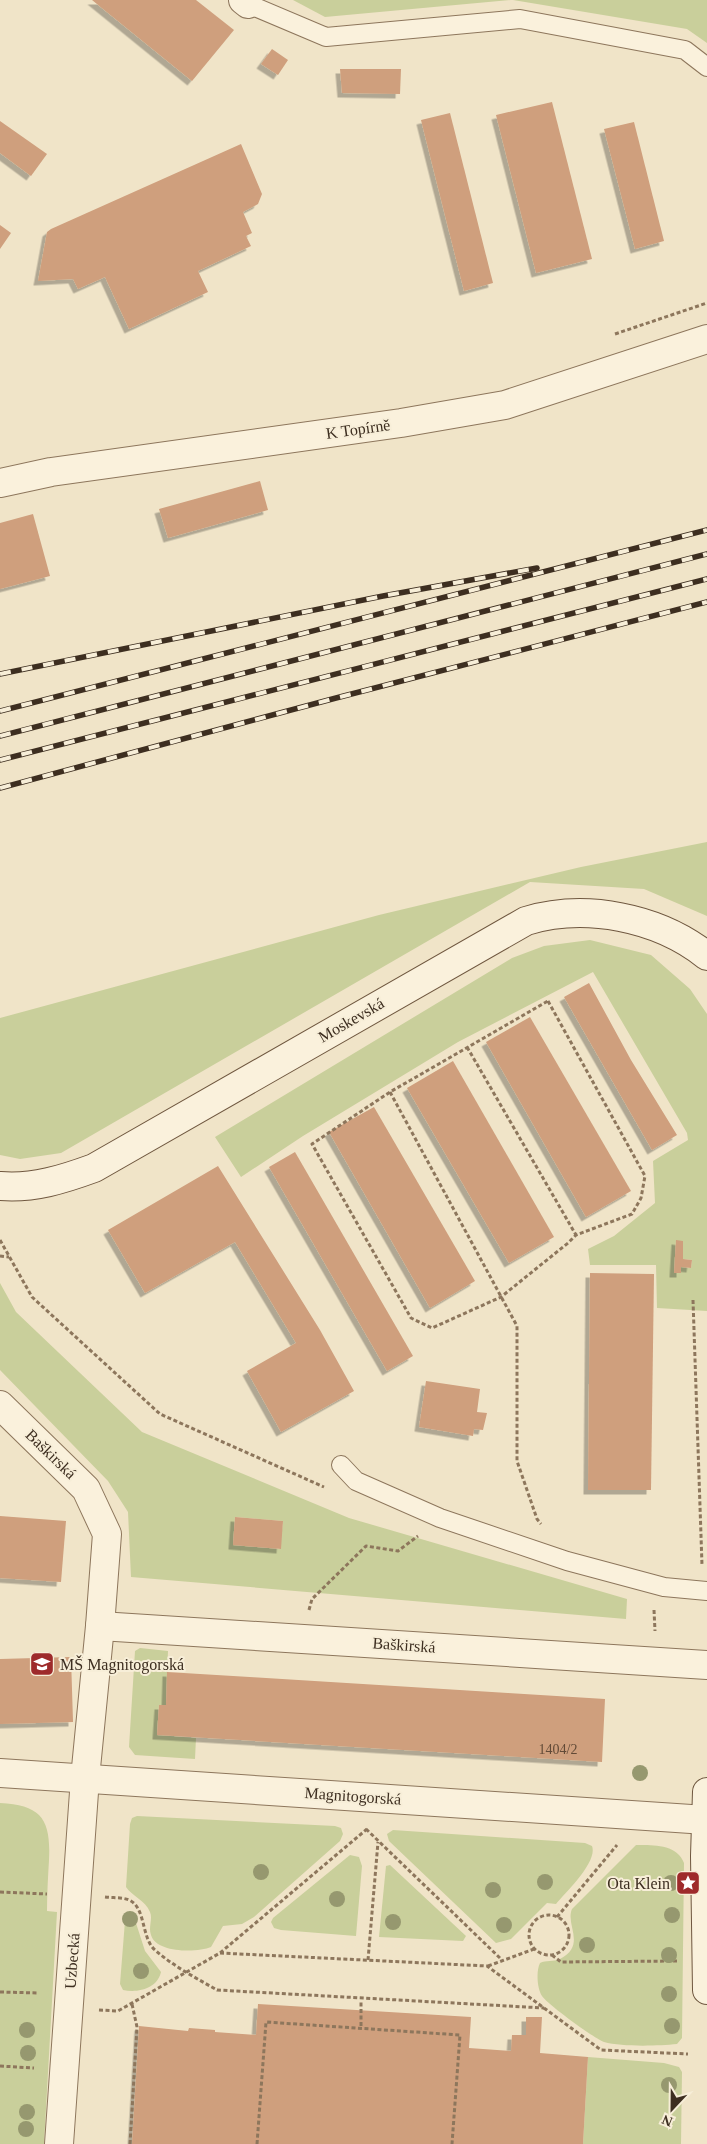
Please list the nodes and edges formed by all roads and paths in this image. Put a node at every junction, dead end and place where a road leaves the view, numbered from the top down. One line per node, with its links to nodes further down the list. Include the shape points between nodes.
1 (246, 2): 2 (lane, via 326,37 520,20 685,50)
2 (707, 67)
3 (707, 339): 4 (street, K Topírně, via 505,405 401,423 51,472)
4 (0, 483)
5 (707, 956): 8 (street, Moskevská, via 659,930 604,914 549,914 526,921 94,1168 43,1184)
6 (466, 1047): 7 (path); 9 (path); 9 (path, via 548,1001 645,1176 641,1198 632,1214)
7 (390, 1092): 13 (path); 13 (path, via 312,1144 411,1318 432,1328)
8 (0, 1186)
9 (576, 1235): 13 (path)
10 (0, 1240): 12 (path)
11 (0, 1256): 12 (path)
12 (10, 1257): 17 (path, via 32,1297 160,1414)
13 (501, 1297): 19 (path, via 517,1326 516,1462 537,1518)
14 (693, 1300): 21 (path)
15 (0, 1405): 22 (street, Baškirská, via 86,1488 107,1534)
16 (341, 1465): 18 (lane, via 356,1481)
17 (332, 1491)
18 (440, 1518): 19 (lane); 23 (path, via 398,1551 366,1546 312,1599)
19 (567, 1561): 20 (lane)
20 (653, 1584): 21 (lane); 24 (path)
21 (705, 1591)
22 (100, 1626): 23 (street, Baškirská); 27 (street, Baškirská)
23 (302, 1639): 24 (street, Baškirská)
24 (656, 1662): 25 (street, Baškirská)
25 (707, 1665)
26 (0, 1774): 27 (street, Magnitogorská)
27 (85, 1778): 29 (street, Magnitogorská); 35 (street, Uzbecká)
28 (707, 1792): 29 (street)
29 (706, 1820): 46 (street)
30 (362, 1825): 31 (path)
31 (367, 1829): 32 (path); 39 (path)
32 (378, 1841): 41 (path); 42 (path)
33 (620, 1841): 37 (path)
34 (0, 1892): 35 (path)
35 (76, 1895): 49 (street, Uzbecká)
36 (120, 1898): 45 (path, via 134,1903 153,1949)
37 (557, 1917): 38 (path, via 542,1916 531,1926 530,1941); 40 (path, via 564,1921 569,1935 565,1949)
38 (534, 1949): 40 (path); 42 (path)
39 (220, 1952): 41 (path); 45 (path)
40 (552, 1955): 43 (path, via 560,1962)
41 (368, 1960): 44 (path)
42 (502, 1960): 44 (path)
43 (680, 1961)
44 (487, 1966): 51 (path)
45 (186, 1972): 48 (path, via 217,1990); 50 (path)
46 (707, 1990)
47 (0, 1992): 49 (path)
48 (361, 2000): 51 (path); 52 (path)
49 (69, 2001): 50 (path, via 118,2011); 54 (street, Uzbecká)
50 (132, 2004): 55 (path, via 137,2027)
51 (544, 2008): 53 (path, via 601,2050)
52 (361, 2027): 56 (path, via 266,2022); 57 (path, via 460,2035)
53 (688, 2054)
54 (59, 2144)
55 (130, 2144)
56 (257, 2144)
57 (452, 2144)

